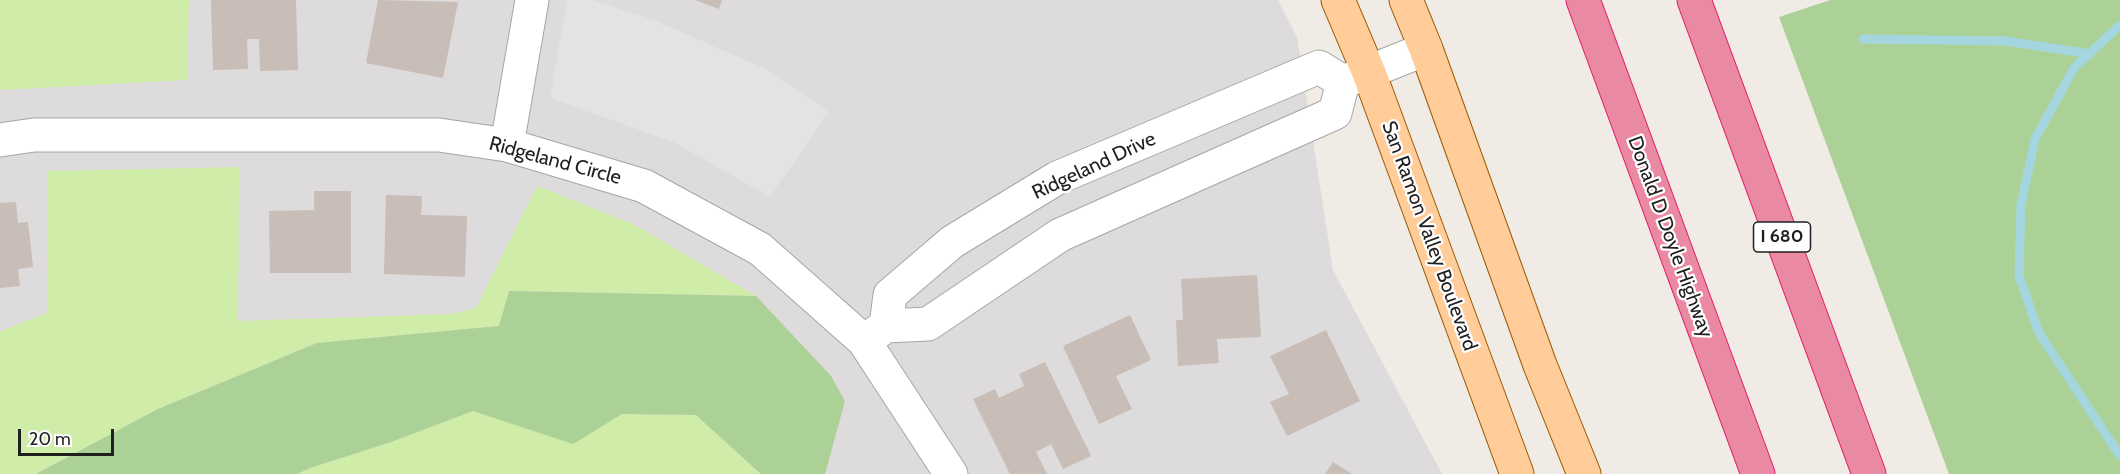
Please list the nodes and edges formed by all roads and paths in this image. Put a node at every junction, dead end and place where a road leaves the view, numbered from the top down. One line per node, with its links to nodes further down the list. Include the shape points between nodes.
1 (532, 0): 9 (street)
2 (1338, 0): 7 (main road, San Ramon Valley Boulevard)
3 (1406, 0): 6 (main road)
4 (1583, 0): 14 (highway, Donald D Doyle Highway)
5 (1694, 0): 15 (highway, I 680)
6 (1426, 49): 7 (street); 13 (main road, via 1540,365)
7 (1356, 77): 10 (street, via 1335,112 1060,235 928,324); 10 (street, Ridgeland Drive, via 1318,67 1057,178 952,242 890,295); 12 (main road, San Ramon Valley Boulevard)
8 (0, 140): 9 (street, Ridgeland Circle, via 34,135 439,135)
9 (507, 145): 10 (street, Ridgeland Circle, via 644,186 760,249)
10 (875, 334): 11 (street, Ridgeland Circle)
11 (951, 474)
12 (1517, 474)
13 (1584, 474)
14 (1758, 474)
15 (1869, 474)

